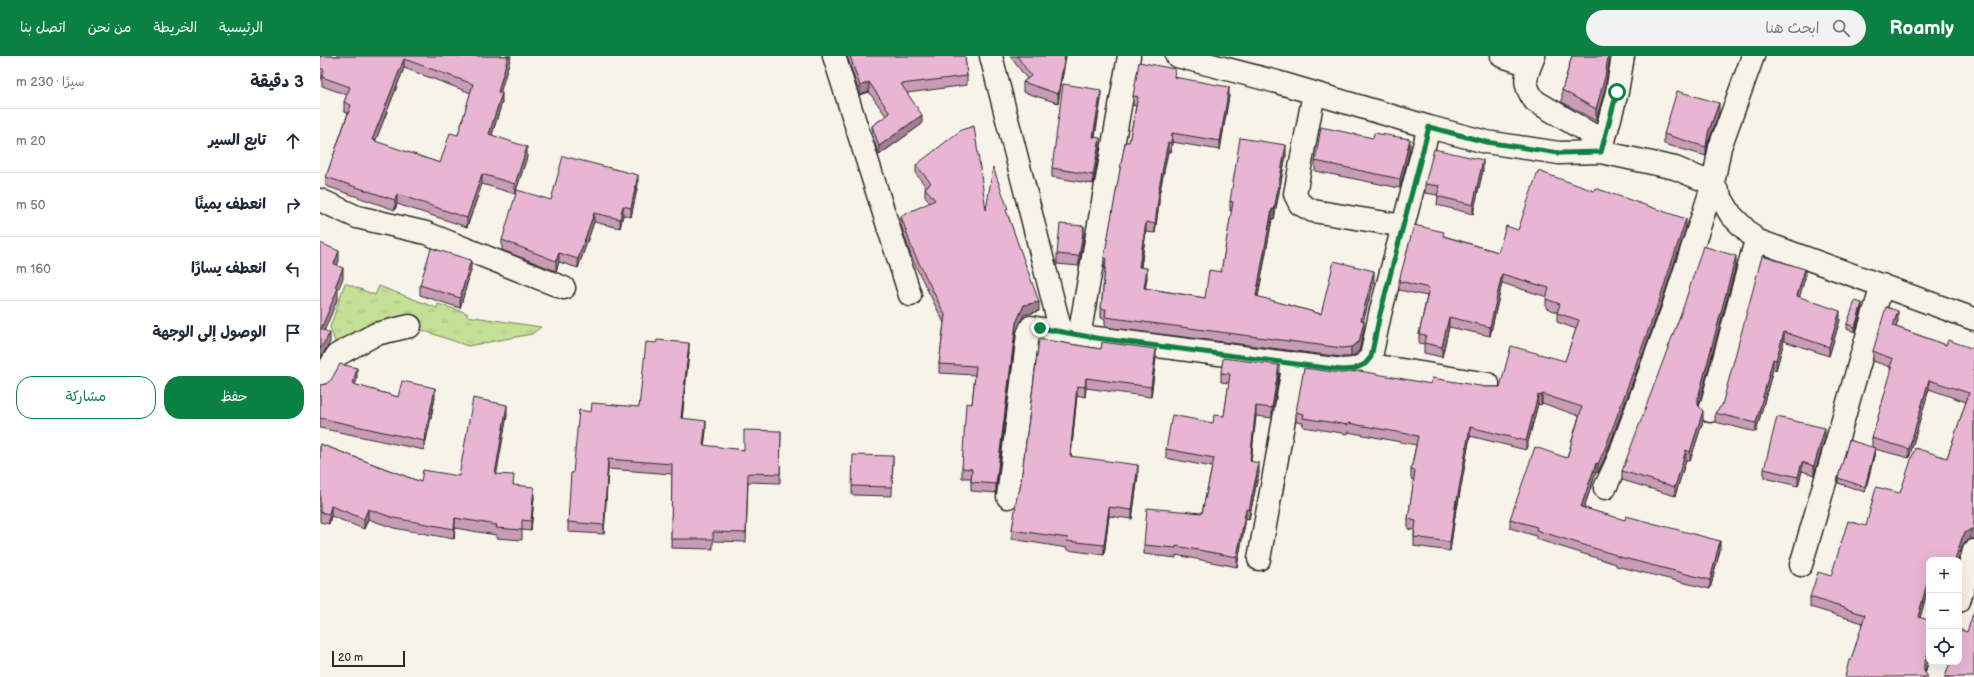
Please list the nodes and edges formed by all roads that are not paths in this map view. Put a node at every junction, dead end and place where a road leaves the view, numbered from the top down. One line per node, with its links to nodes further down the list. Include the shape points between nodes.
1 (834, 56): 18 (street)
2 (991, 56): 21 (street)
3 (1129, 56): 21 (street)
4 (1177, 56): 9 (street)
5 (1502, 56): 8 (street)
6 (1623, 56): 11 (street, via 1617,92)
7 (1753, 56): 12 (street, via 1720,147)
8 (1532, 61): 11 (street, via 1525,80 1528,92 1535,101)
9 (1314, 93): 10 (street); 14 (street, via 1295,194 1300,204 1313,212)
10 (1429, 127): 11 (street, via 1486,142 1559,153); 14 (street)
11 (1602, 146): 12 (street, via 1675,168)
12 (1713, 184): 15 (street, via 1731,215); 27 (street, via 1672,311 1618,460)
13 (320, 200): 17 (street, via 357,217 426,233)
14 (1404, 226): 23 (street, via 1371,357)
15 (1756, 240): 16 (street); 26 (street)
16 (1882, 286): 19 (street); 31 (street)
17 (564, 288)
18 (910, 295)
19 (1974, 319)
20 (410, 326): 24 (street, via 376,334 337,355)
21 (1070, 334): 22 (street); 28 (street, via 1031,327 1028,334)
22 (1294, 363): 23 (street, via 1342,370 1354,369); 30 (street)
23 (1365, 364): 25 (street)
24 (320, 383)
25 (1488, 384)
26 (1710, 411)
27 (1605, 488)
28 (1008, 497)
29 (1974, 551): 32 (street)
30 (1259, 559)
31 (1801, 566)
32 (1961, 593)
33 (1939, 665): 34 (street)
34 (1936, 677)

